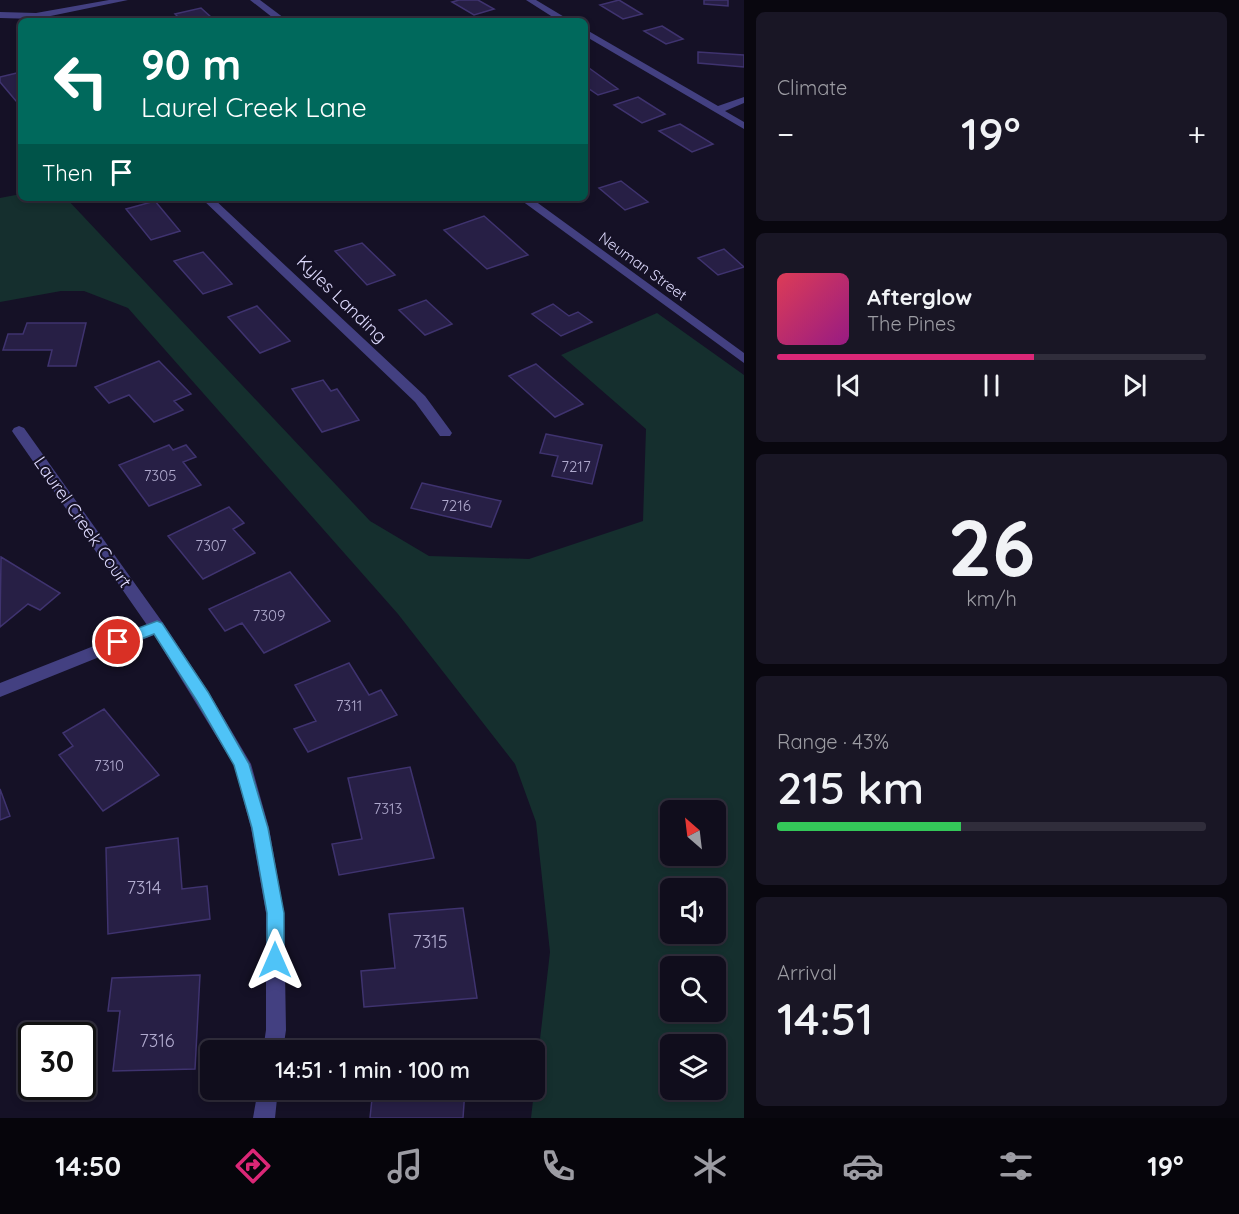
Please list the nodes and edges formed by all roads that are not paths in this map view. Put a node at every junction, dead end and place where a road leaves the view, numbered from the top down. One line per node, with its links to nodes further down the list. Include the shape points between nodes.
1 (124, 0): 6 (street)
2 (254, 0): 7 (street)
3 (530, 0): 8 (street)
4 (0, 15): 5 (street)
5 (27, 18)
6 (41, 18)
7 (279, 18)
8 (561, 18)
9 (588, 34): 11 (street)
10 (744, 100): 11 (street)
11 (717, 110): 12 (street)
12 (744, 126)
13 (210, 201): 17 (street, Kyles Landing, via 420,399)
14 (528, 201): 15 (street, Neuman Street)
15 (744, 359)
16 (19, 431): 18 (street, Laurel Creek Court)
17 (445, 433)
18 (157, 627): 19 (street); 20 (street, Laurel Creek Court, via 242,764 260,828 275,913)
19 (0, 690)
20 (274, 1040)
21 (266, 1100): 22 (street)
22 (264, 1118)

